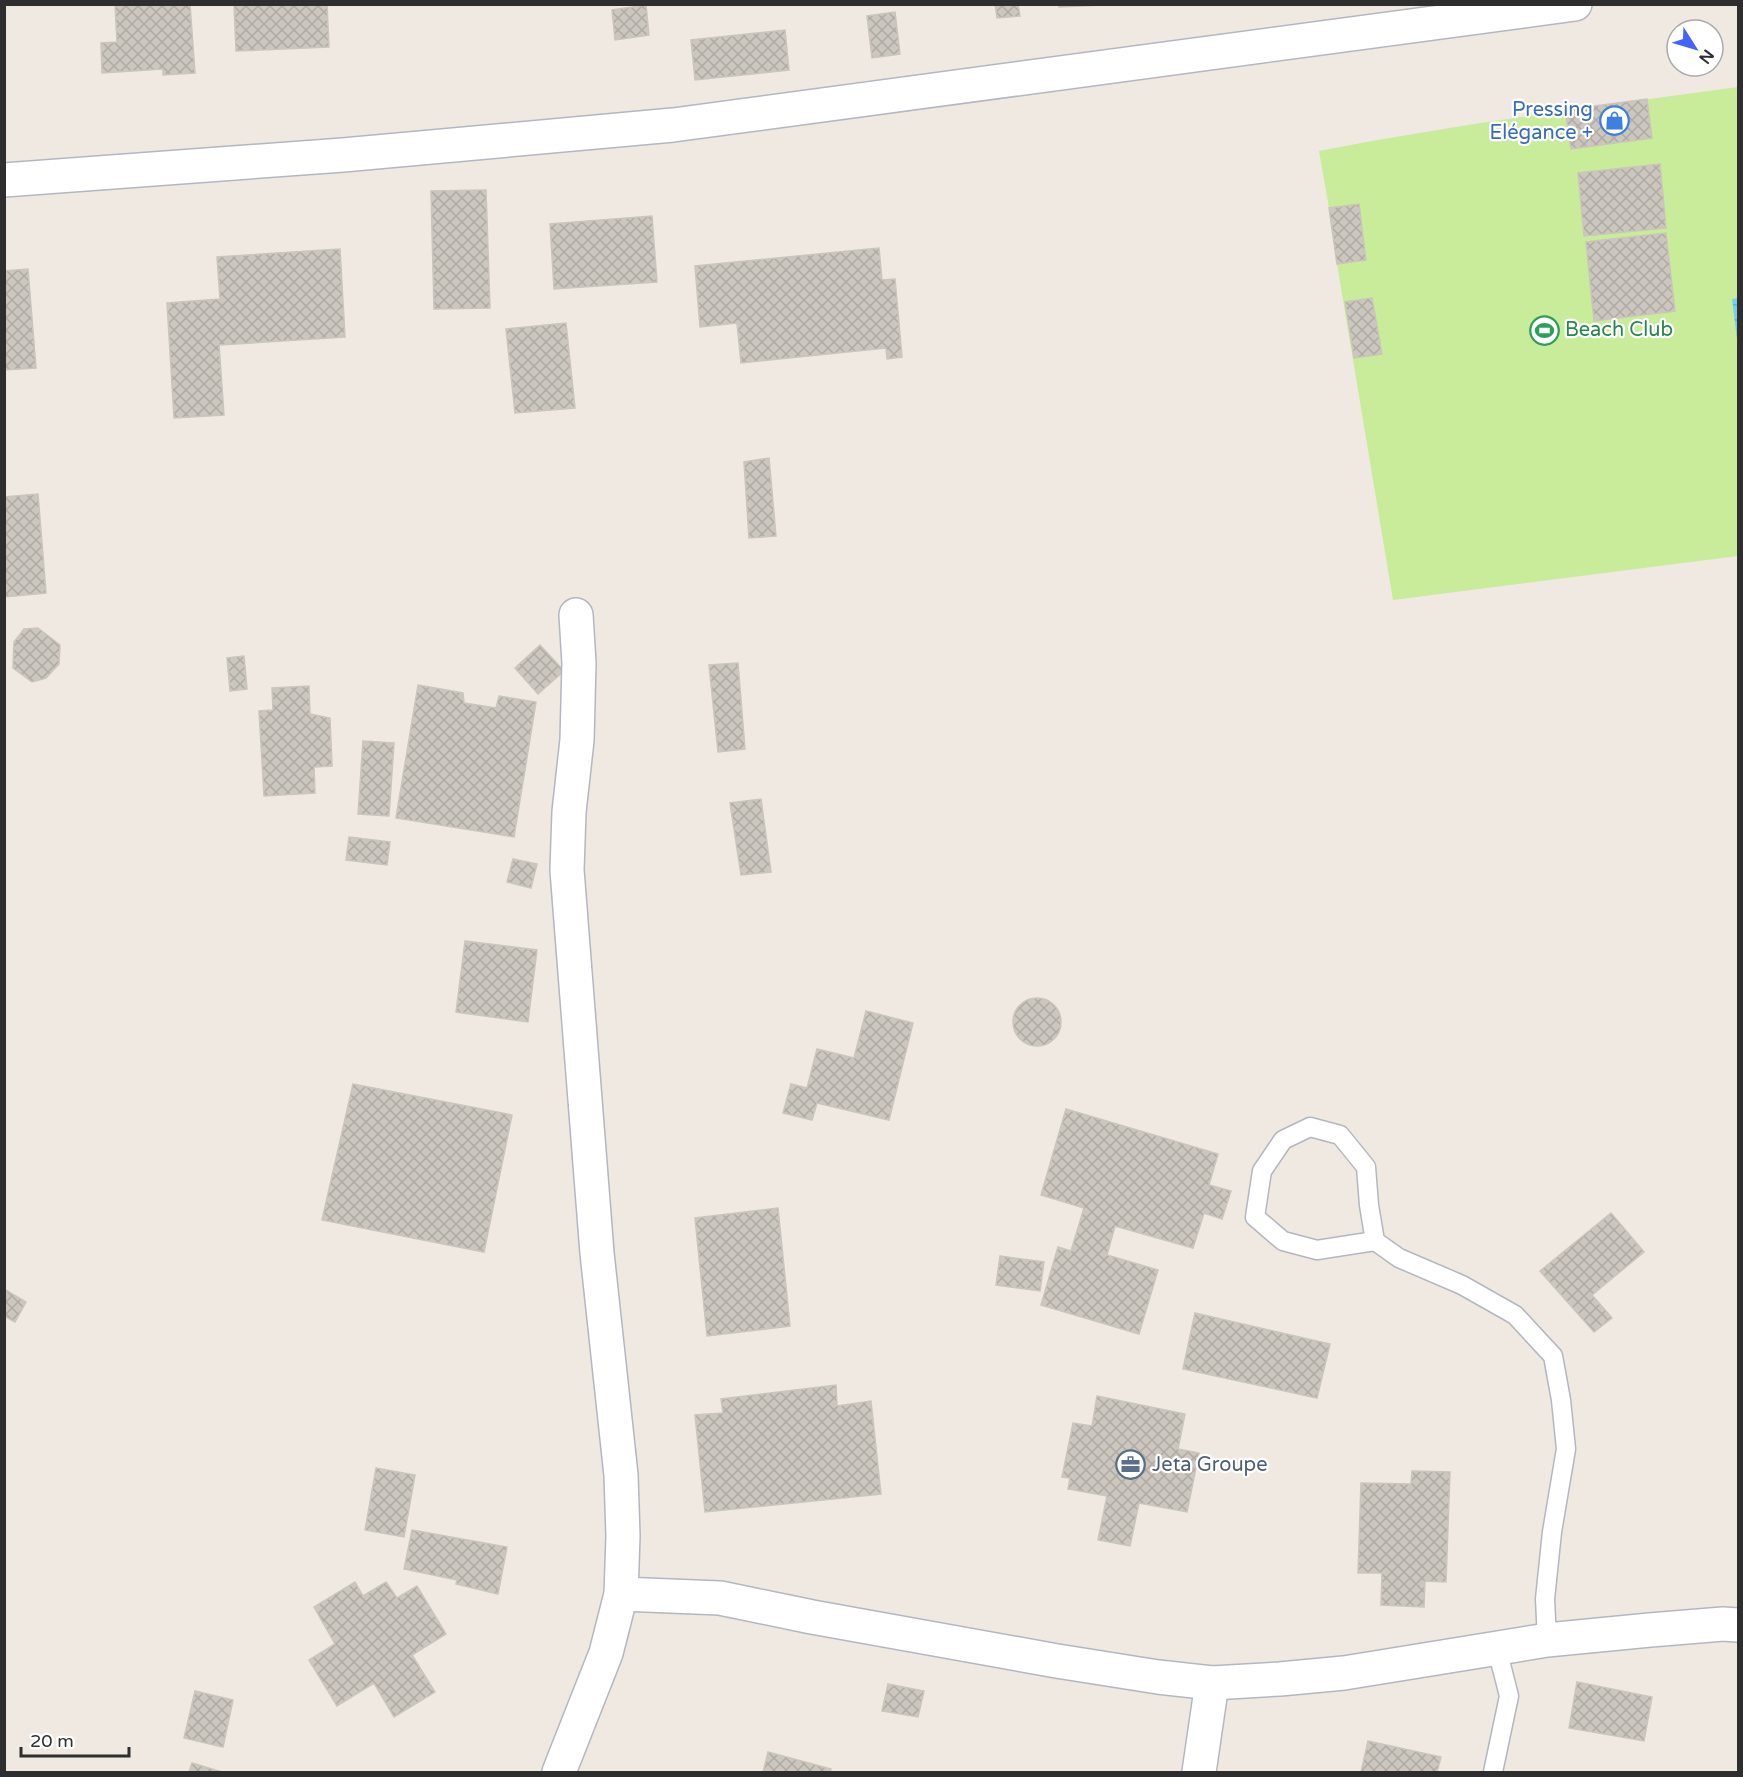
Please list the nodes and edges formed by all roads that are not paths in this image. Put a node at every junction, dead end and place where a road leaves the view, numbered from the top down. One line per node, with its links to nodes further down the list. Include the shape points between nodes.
1 (1575, 4): 2 (street, via 673,125)
2 (4, 180)
3 (576, 615): 5 (street, via 578,718 567,870 597,1253 621,1474)
4 (1375, 1241): 4 (lane, via 1366,1167 1340,1135 1310,1127 1282,1140 1262,1171 1255,1217 1283,1241 1317,1250); 7 (lane, via 1400,1258 1462,1285 1515,1315 1553,1356 1566,1449 1546,1588)
5 (621, 1594): 9 (street, via 720,1598 1058,1661); 10 (street, via 606,1653)
6 (1738, 1625): 7 (street)
7 (1546, 1640): 8 (street)
8 (1497, 1649): 9 (street, via 1344,1673); 12 (lane, via 1509,1696)
9 (1212, 1683): 11 (street)
10 (559, 1773)
11 (1199, 1773)
12 (1493, 1773)

